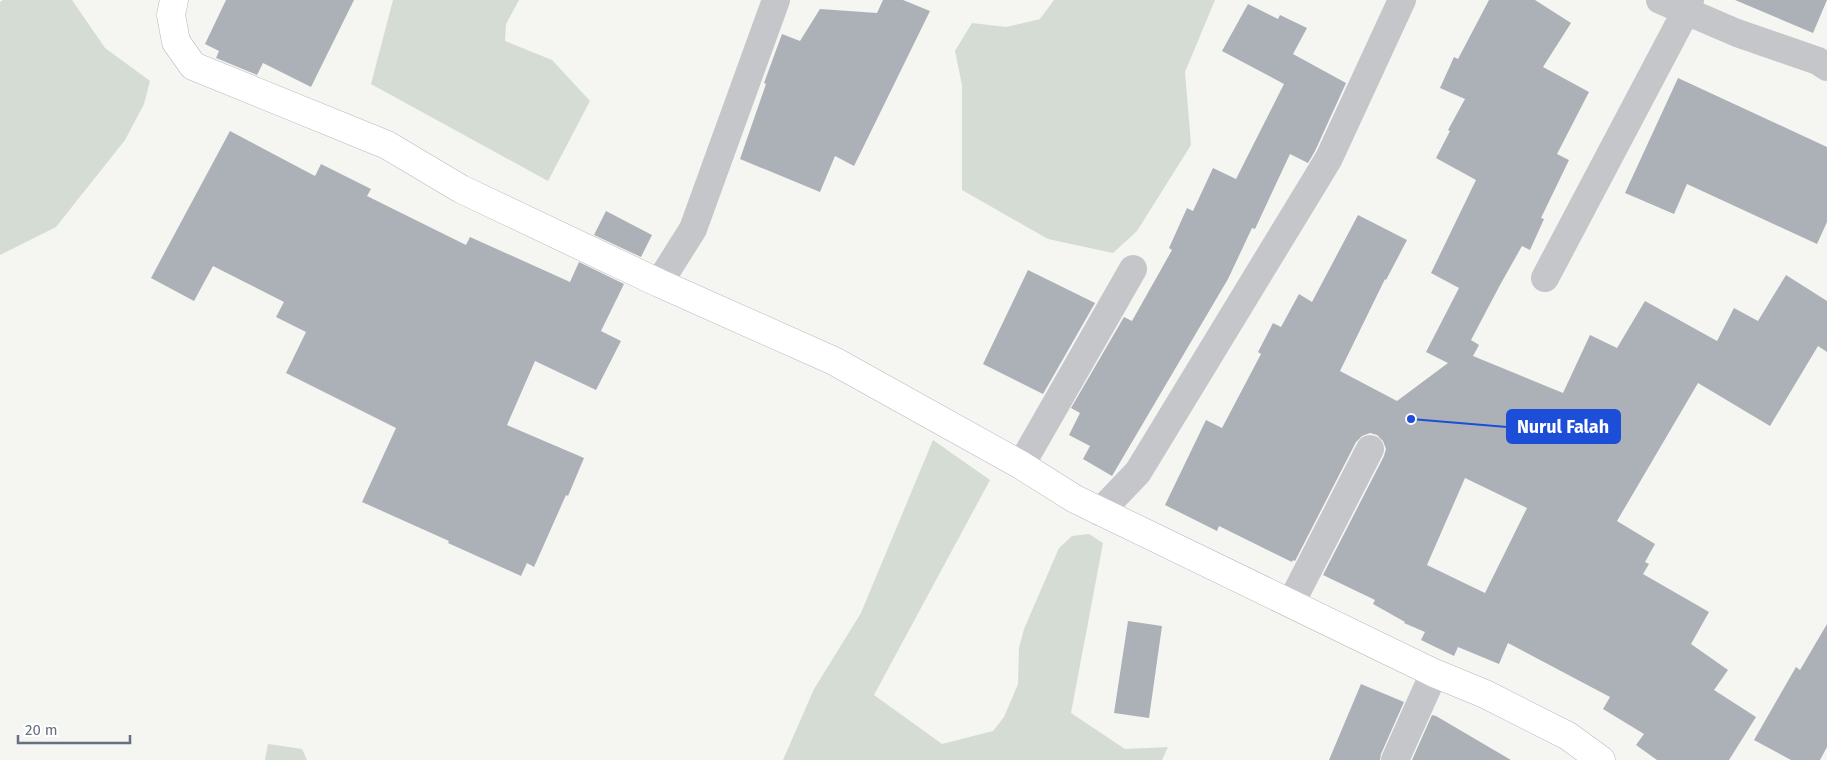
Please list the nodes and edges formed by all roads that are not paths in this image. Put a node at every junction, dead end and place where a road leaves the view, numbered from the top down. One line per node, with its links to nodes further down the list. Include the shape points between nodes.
1 (174, 0): 9 (street, via 171,15 176,42 193,66 387,145 461,189)
2 (776, 0): 9 (street, via 693,229)
3 (1402, 0): 12 (street, via 1329,158 1138,472)
4 (1660, 0): 5 (street)
5 (1688, 5): 6 (street, via 1737,33); 8 (street)
6 (1827, 67)
7 (1133, 269): 11 (street)
8 (1545, 278)
9 (660, 283): 11 (street, via 834,361)
10 (1370, 449): 13 (street)
11 (1021, 465): 12 (street)
12 (1100, 512): 13 (street)
13 (1291, 603): 14 (street)
14 (1434, 673): 15 (street); 16 (street, via 1485,694 1568,736)
15 (1395, 760)
16 (1601, 760)

